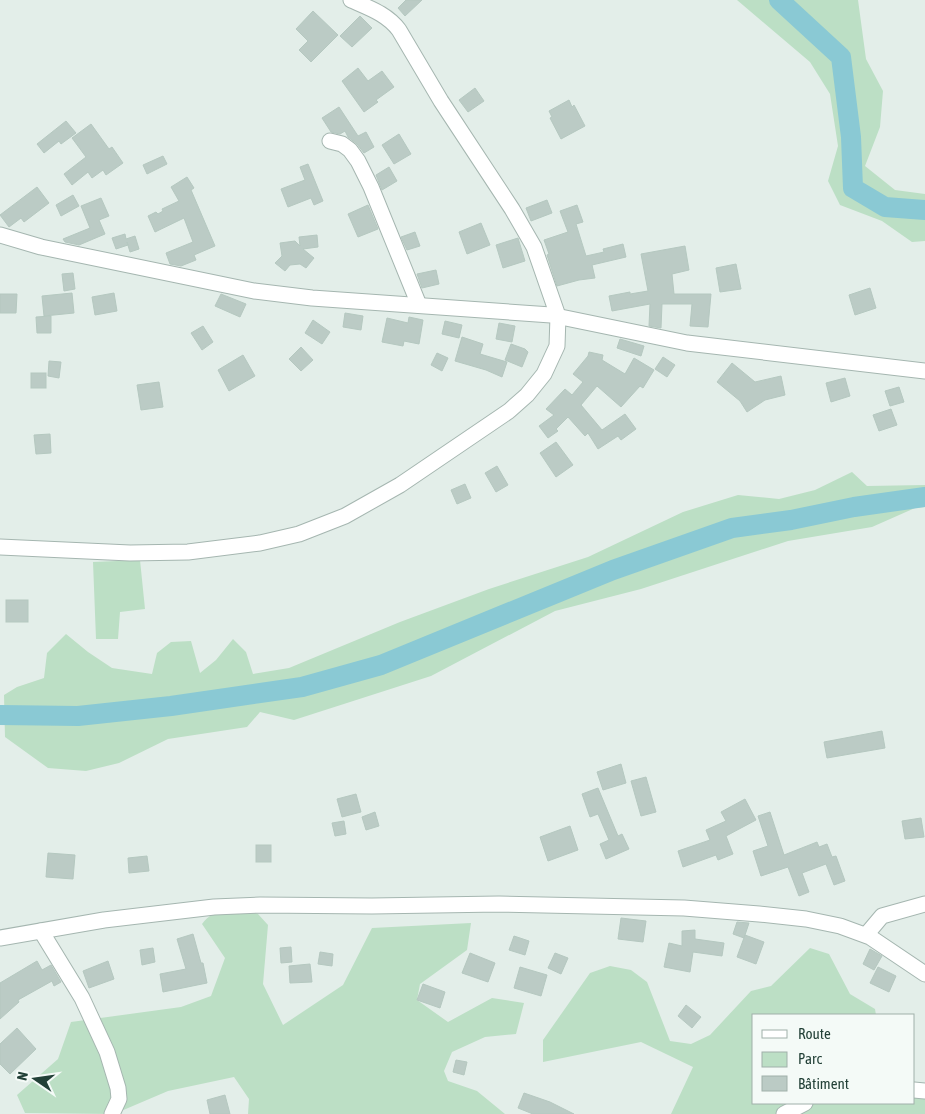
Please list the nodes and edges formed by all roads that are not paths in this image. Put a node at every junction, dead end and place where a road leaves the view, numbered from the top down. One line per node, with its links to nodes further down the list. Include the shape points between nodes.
1 (351, 0): 5 (street, via 376,10 399,30 534,247)
2 (330, 141): 4 (street, via 350,150 358,162)
3 (0, 235): 4 (street, via 60,251 254,291)
4 (419, 305): 5 (street)
5 (558, 316): 6 (street, via 687,343); 7 (street, via 557,346 552,359 527,395 509,411 400,485 345,516 292,536 188,552 130,553)
6 (925, 371)
7 (0, 547)
8 (925, 904): 10 (street, via 882,916)
9 (41, 931): 10 (street, via 214,907 499,904 684,908 759,914 806,919); 11 (street); 14 (street, via 82,998 107,1052 119,1098)
10 (866, 935): 12 (street)
11 (0, 938)
12 (925, 974)
13 (803, 1104): 15 (street)
14 (112, 1114)
15 (784, 1114)

